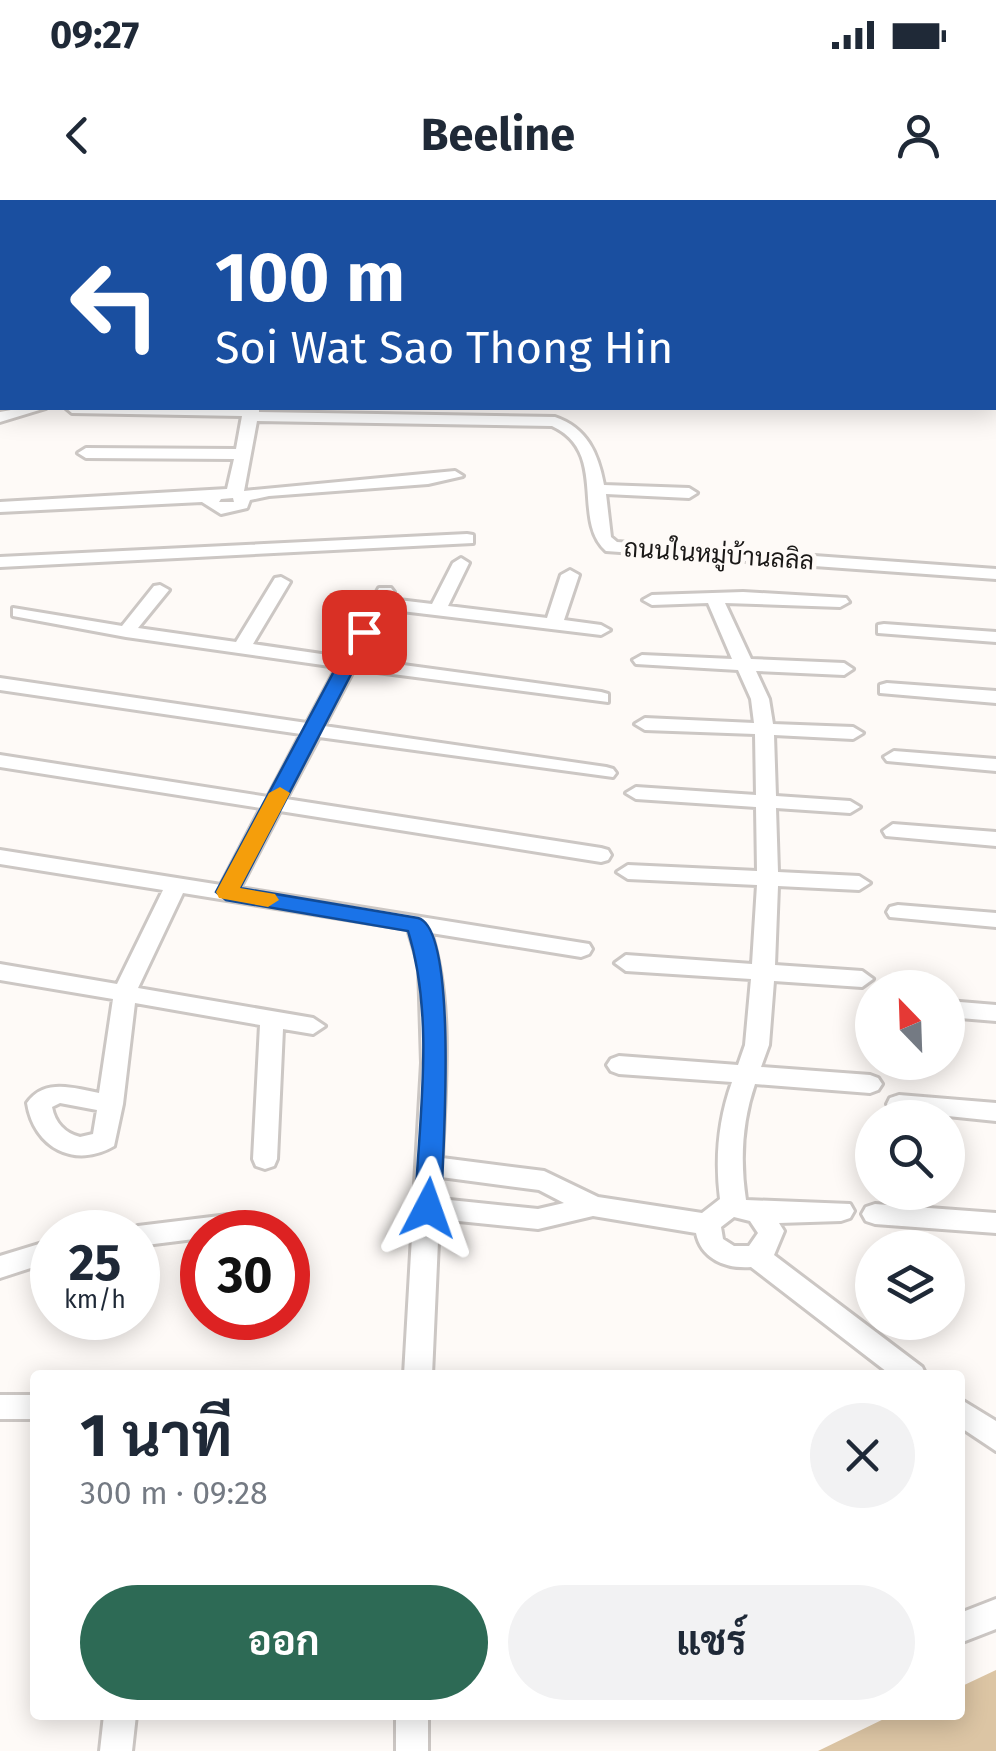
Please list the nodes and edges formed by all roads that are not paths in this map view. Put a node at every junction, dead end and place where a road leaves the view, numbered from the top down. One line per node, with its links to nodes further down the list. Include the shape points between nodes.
1 (30, 410): 5 (street)
2 (132, 410): 3 (street, ถนนในหมู่บ้านลลิล)
3 (251, 412): 4 (street, ถนนในหมู่บ้านลลิล); 7 (street)
4 (428, 413): 9 (street, ถนนในหมู่บ้านลลิล, via 564,424 590,455)
5 (0, 417)
6 (86, 453): 7 (street)
7 (243, 454): 12 (street)
8 (454, 476): 12 (street, via 283,488)
9 (596, 489): 10 (street); 16 (street, ถนนในหมู่บ้านลลิล, via 603,539 612,547)
10 (689, 494)
11 (0, 507): 12 (street, via 212,497 210,503)
12 (235, 517): 13 (street); 14 (street)
13 (467, 538)
14 (0, 562)
15 (461, 563): 23 (street)
16 (996, 574)
17 (570, 575): 25 (street)
18 (281, 582): 30 (street)
19 (160, 590): 28 (street)
20 (652, 600): 21 (street)
21 (715, 600): 22 (street); 33 (street)
22 (840, 602)
23 (437, 611): 25 (street); 32 (street, via 382,598)
24 (19, 612): 28 (street)
25 (554, 624): 27 (street)
26 (884, 629): 29 (street)
27 (601, 630)
28 (126, 632): 30 (street)
29 (996, 638)
30 (242, 647): 32 (street)
31 (642, 660): 33 (street)
32 (349, 662): 38 (street); 41 (street)
33 (744, 663): 34 (street); 40 (street)
34 (844, 669)
35 (0, 684): 41 (street)
36 (887, 690): 37 (street)
37 (996, 697)
38 (601, 698)
39 (646, 724): 40 (street)
40 (764, 728): 42 (street); 48 (street)
41 (313, 730): 46 (street); 49 (street)
42 (852, 733)
43 (894, 757): 45 (street)
44 (0, 761): 49 (street)
45 (996, 765)
46 (606, 774)
47 (636, 793): 48 (street)
48 (765, 803): 50 (street); 56 (street)
49 (274, 804): 53 (street); 59 (street)
50 (850, 807)
51 (892, 831): 52 (street)
52 (996, 839)
53 (602, 855)
54 (0, 856): 58 (street)
55 (628, 872): 56 (street)
56 (768, 880): 57 (street); 66 (street)
57 (859, 883)
58 (176, 884): 59 (street); 68 (street)
59 (226, 892): 62 (street)
60 (898, 912): 61 (street)
61 (996, 920)
62 (418, 925): 63 (street); 80 (street, via 430,964)
63 (581, 949)
64 (626, 964): 66 (street)
65 (0, 972): 68 (street)
66 (763, 972): 67 (street); 74 (street, via 757,1045)
67 (855, 979)
68 (125, 992): 71 (street); 76 (street)
69 (965, 1010): 70 (street)
70 (996, 1013)
71 (272, 1020): 72 (street); 79 (street)
72 (313, 1026)
73 (619, 1065): 74 (street)
74 (744, 1074): 75 (street); 83 (street, via 729,1170)
75 (870, 1084)
76 (111, 1104)
77 (965, 1109): 78 (street)
78 (996, 1112)
79 (265, 1159)
80 (432, 1166): 81 (street, via 544,1181); 82 (street)
81 (593, 1206): 82 (street, via 538,1219); 87 (street)
82 (428, 1208): 91 (street)
83 (746, 1210): 84 (street); 87 (street, via 712,1216); 88 (street, via 771,1231)
84 (841, 1211)
85 (875, 1214): 86 (street)
86 (996, 1223)
87 (707, 1224): 88 (street, via 720,1252)
88 (756, 1256): 92 (street)
89 (30, 1258): 90 (street)
90 (0, 1268)
91 (418, 1370)
92 (905, 1370)
93 (0, 1407): 94 (street)
94 (30, 1407)
95 (965, 1415): 96 (street)
96 (996, 1438)
97 (996, 1614): 98 (street)
98 (965, 1626)
99 (119, 1720): 101 (street)
100 (412, 1720): 102 (street)
101 (116, 1751)
102 (412, 1751)

